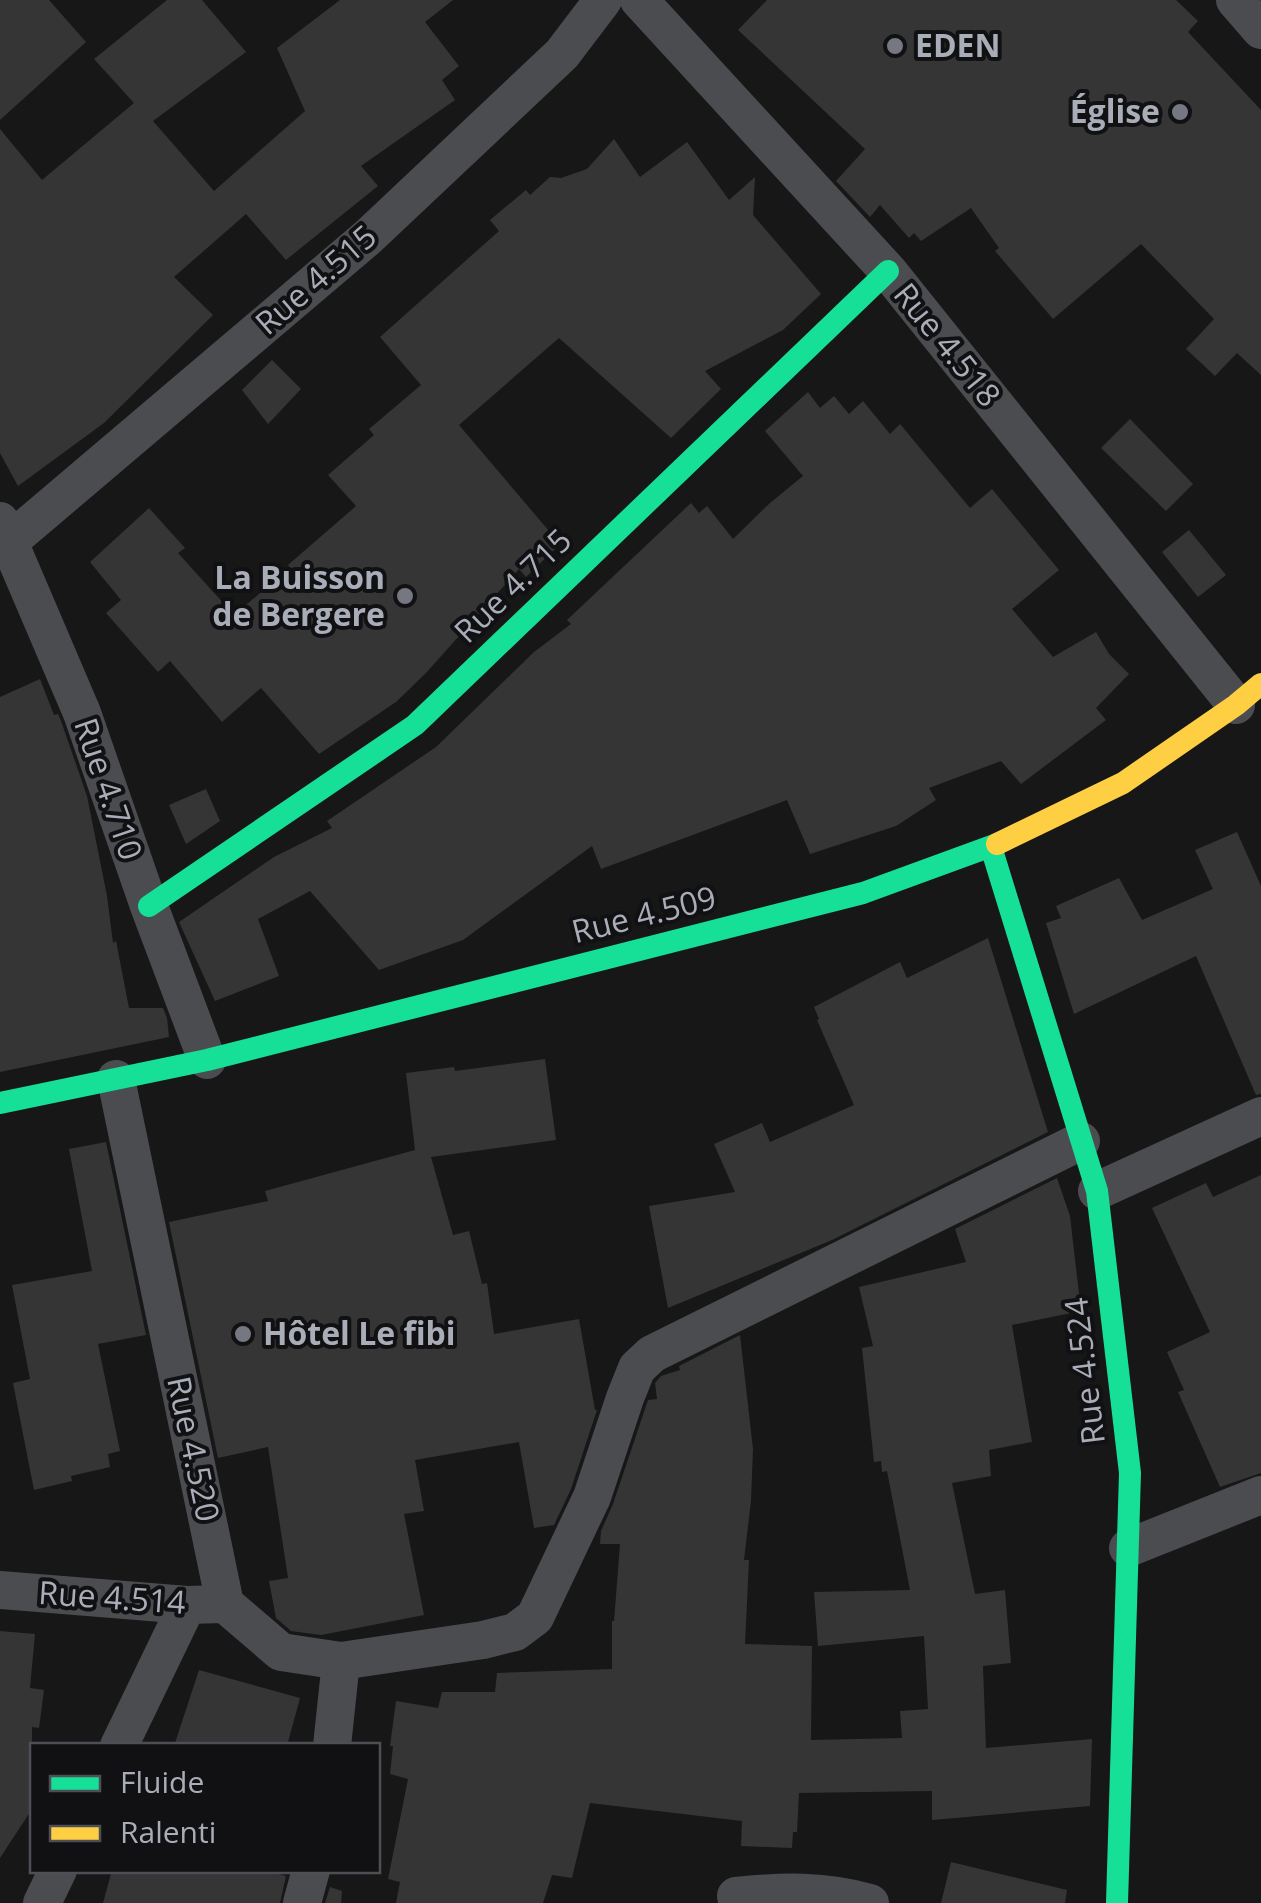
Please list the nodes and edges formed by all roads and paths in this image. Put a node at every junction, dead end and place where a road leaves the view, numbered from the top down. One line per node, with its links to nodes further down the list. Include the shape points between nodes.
1 (603, 0): 6 (street, Rue 4.515, via 562,54 368,237)
2 (640, 0): 5 (street, Rue 4.518)
3 (1235, 0): 4 (street)
4 (1261, 30)
5 (888, 271): 7 (street, Rue 4.518); 9 (street, Rue 4.715, via 416,725)
6 (5, 531): 9 (street, Rue 4.710, via 82,714)
7 (1248, 694): 8 (street, Rue 4.509, via 1123,783)
8 (991, 847): 10 (street, Rue 4.509, via 863,893); 14 (street, Rue 4.524)
9 (149, 906): 10 (street, Rue 4.710)
10 (207, 1060): 11 (street, Rue 4.509)
11 (116, 1079): 12 (street, Rue 4.509); 19 (street, Rue 4.520)
12 (0, 1103)
13 (1261, 1116): 15 (street)
14 (1081, 1141): 15 (street, Rue 4.524); 21 (street, via 652,1354 637,1368 592,1497 527,1626 482,1640)
15 (1097, 1191): 17 (street, Rue 4.524, via 1130,1473)
16 (1261, 1495): 17 (street)
17 (1128, 1548): 30 (street, Rue 4.524)
18 (0, 1590): 20 (street, Rue 4.514)
19 (225, 1604): 20 (street, Rue 4.514); 21 (street, via 281,1652)
20 (187, 1605): 22 (street)
21 (341, 1660): 23 (street)
22 (119, 1743)
23 (332, 1743)
24 (57, 1873): 27 (street)
25 (310, 1873): 28 (street)
26 (736, 1896): 29 (street, via 802,1892)
27 (42, 1903)
28 (302, 1903)
29 (870, 1903)
30 (1117, 1903)

